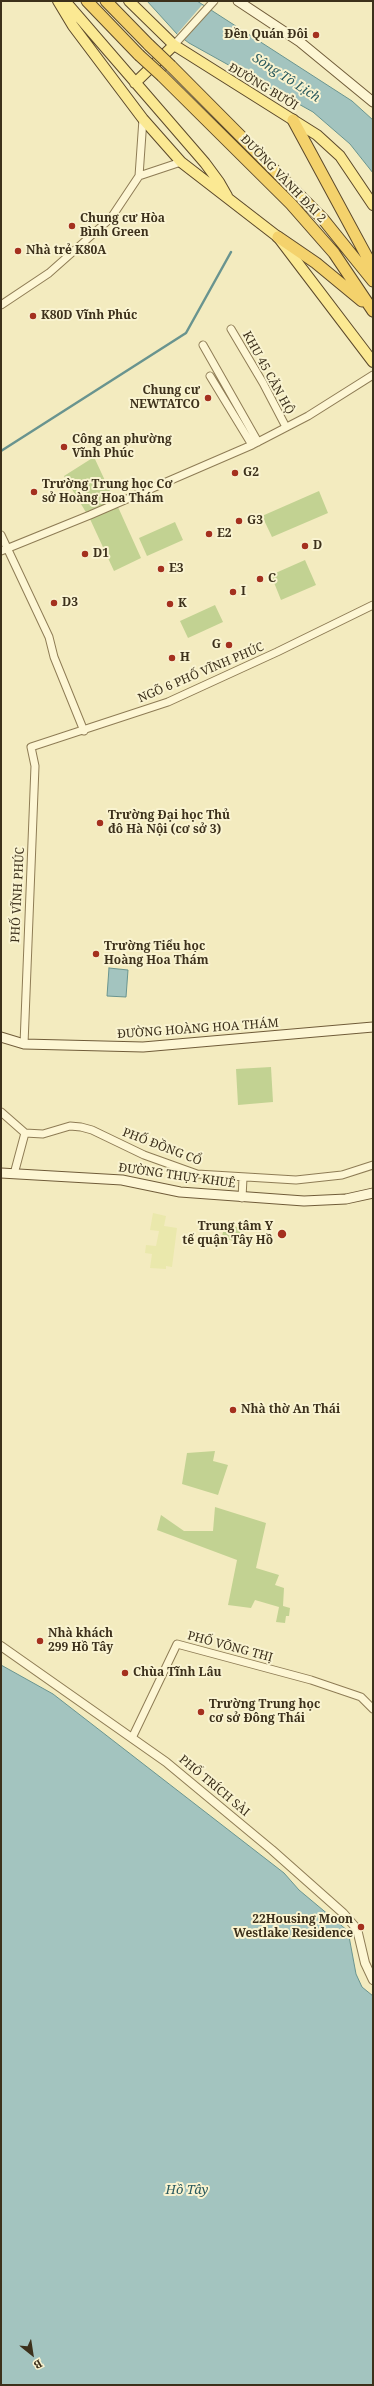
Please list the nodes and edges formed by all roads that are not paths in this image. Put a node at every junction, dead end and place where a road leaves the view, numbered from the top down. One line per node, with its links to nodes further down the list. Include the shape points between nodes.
1 (58, 1): 11 (main road, via 73,26)
2 (65, 1): 9 (main road)
3 (88, 1): 21 (highway, ĐƯỜNG VÀNH ĐAI 2, bridge, via 290,204 334,253)
4 (106, 1): 19 (highway, ĐƯỜNG VÀNH ĐAI 2, bridge, via 323,219)
5 (129, 1): 8 (main road, ĐƯỜNG BƯỞI)
6 (214, 1): 8 (street)
7 (238, 1): 10 (main road, via 300,42)
8 (174, 45): 9 (main road); 12 (main road, ĐƯỜNG BƯỞI)
9 (135, 83): 15 (main road, via 219,182)
10 (373, 102)
11 (142, 119): 13 (main road); 14 (street)
12 (292, 120): 16 (main road, ĐƯỜNG BƯỞI, via 317,135 340,156); 18 (highway)
13 (181, 162): 14 (street); 15 (main road)
14 (139, 176): 20 (street, via 111,218 49,273)
15 (229, 200): 17 (main road)
16 (373, 205)
17 (278, 237): 21 (highway, via 337,279); 24 (main road)
18 (373, 268)
19 (373, 281)
20 (1, 305)
21 (373, 312)
22 (231, 329): 27 (street, KHU 45 CĂN HỘ)
23 (203, 345): 28 (street)
24 (373, 362)
25 (210, 376): 28 (street)
26 (373, 376): 27 (street)
27 (286, 427): 28 (street)
28 (255, 443): 30 (street)
29 (1, 534): 30 (street)
30 (9, 548): 31 (street); 33 (street, via 49,637 54,657)
31 (1, 551)
32 (373, 604): 33 (street, NGÕ 6 PHỐ VĨNH PHÚC, via 175,699)
33 (84, 731): 34 (street, NGÕ 6 PHỐ VĨNH PHÚC)
34 (32, 747): 37 (street, PHỐ VĨNH PHÚC, via 35,766)
35 (373, 1027): 37 (main road, ĐƯỜNG HOÀNG HOA THÁM, via 143,1047)
36 (1, 1037): 37 (main road, ĐƯỜNG HOÀNG HOA THÁM)
37 (24, 1044)
38 (1, 1112): 39 (street)
39 (25, 1133): 42 (street); 43 (street, PHỐ ĐỒNG CỔ, via 43,1134 70,1126 81,1127 144,1155 197,1174)
40 (373, 1165): 43 (street, PHỐ ĐỒNG CỔ, via 342,1175 296,1180)
41 (1, 1173): 42 (main road, ĐƯỜNG THỤY KHUÊ)
42 (14, 1174): 45 (main road, ĐƯỜNG THỤY KHUÊ, via 122,1180 180,1192)
43 (243, 1178): 45 (street)
44 (373, 1193): 45 (main road, ĐƯỜNG THỤY KHUÊ, via 326,1201)
45 (242, 1198)
46 (1, 1646): 48 (street, PHỐ TRÍCH SÀI)
47 (373, 1709): 48 (street, PHỐ VÕNG THỊ, via 361,1697 318,1682 177,1644)
48 (132, 1738): 49 (street, PHỐ TRÍCH SÀI, via 187,1779 343,1913 357,1929 365,1963)
49 (373, 1980)

